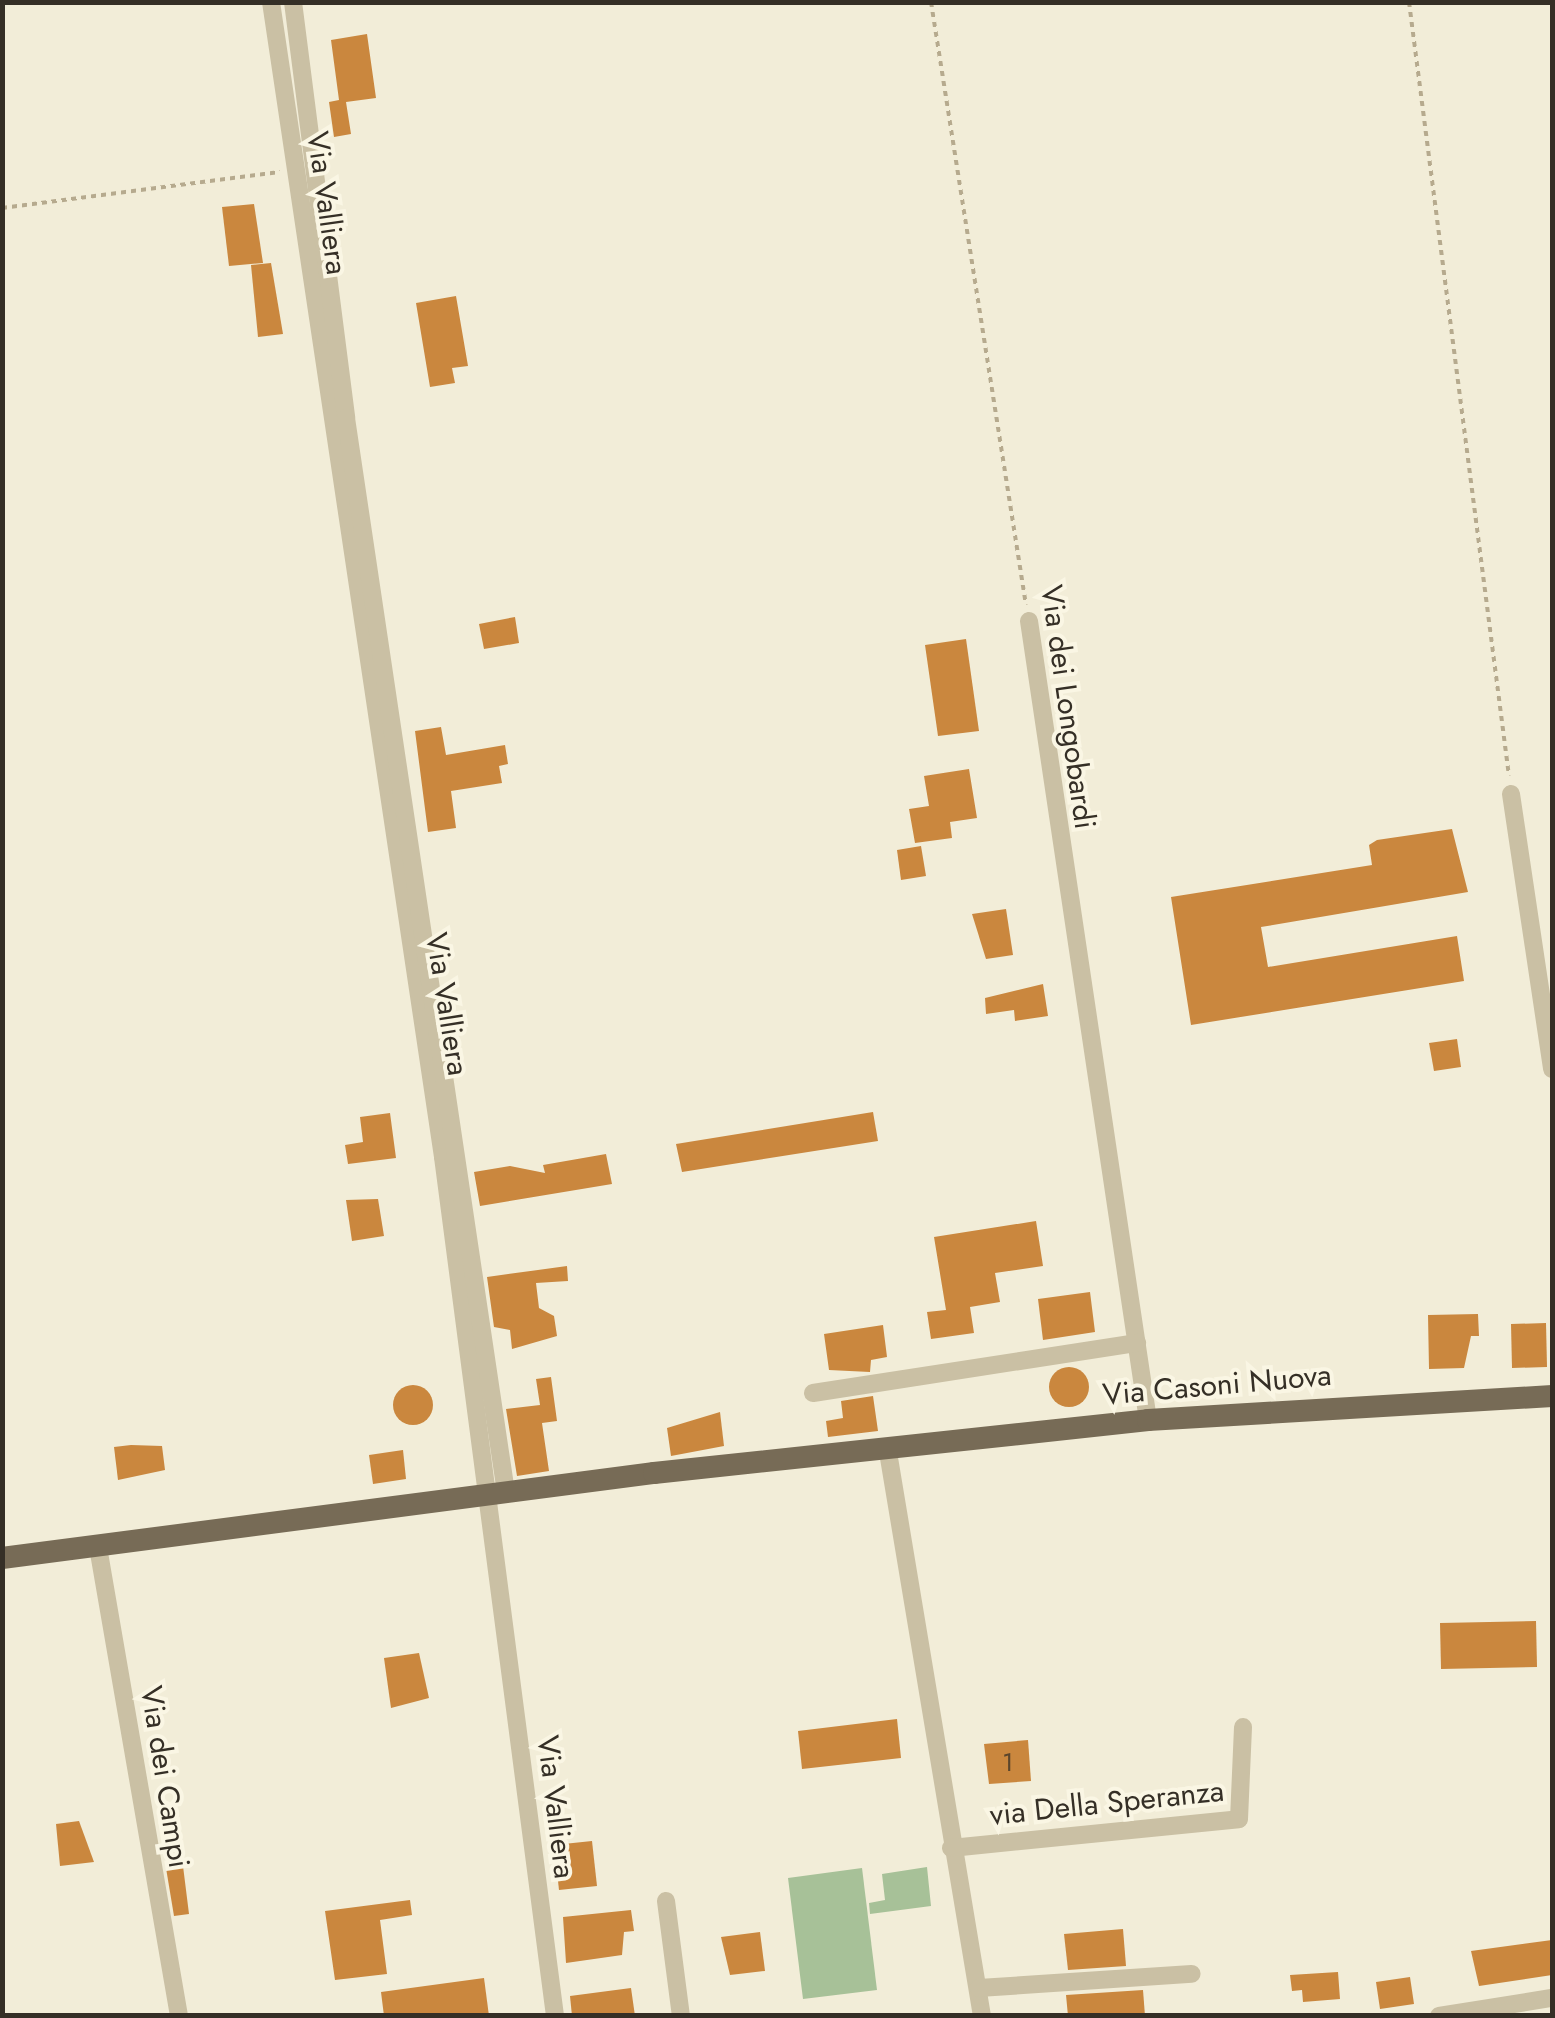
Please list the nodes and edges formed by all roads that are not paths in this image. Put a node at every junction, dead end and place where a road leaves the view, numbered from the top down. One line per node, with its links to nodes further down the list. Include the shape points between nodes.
1 (271, 2): 6 (street, Via Valliera)
2 (293, 2): 6 (street, Via Valliera)
3 (1029, 621): 7 (street, Via dei Longobardi)
4 (1511, 794): 5 (street)
5 (1552, 1069)
6 (450, 1153): 12 (street, Via Valliera)
7 (1137, 1343): 8 (street); 10 (street, Via dei Longobardi)
8 (813, 1393)
9 (1552, 1396): 10 (main road, Via Casoni Nuova)
10 (1148, 1420): 11 (main road, Via Casoni Nuova)
11 (888, 1452): 12 (main road, Via Casoni Nuova); 16 (street)
12 (498, 1493): 13 (main road, Via Casoni Nuova); 22 (street, Via Valliera)
13 (98, 1547): 14 (main road, Via Casoni Nuova); 21 (street, Via dei Campi)
14 (2, 1558)
15 (1243, 1728): 16 (street, via Della Speranza, via 1239,1819)
16 (951, 1848): 19 (street)
17 (666, 1901): 23 (street)
18 (1192, 1974): 19 (street)
19 (978, 1988): 24 (street)
20 (1552, 1998): 25 (street)
21 (180, 2016)
22 (556, 2016)
23 (680, 2016)
24 (982, 2016)
25 (1439, 2016)

